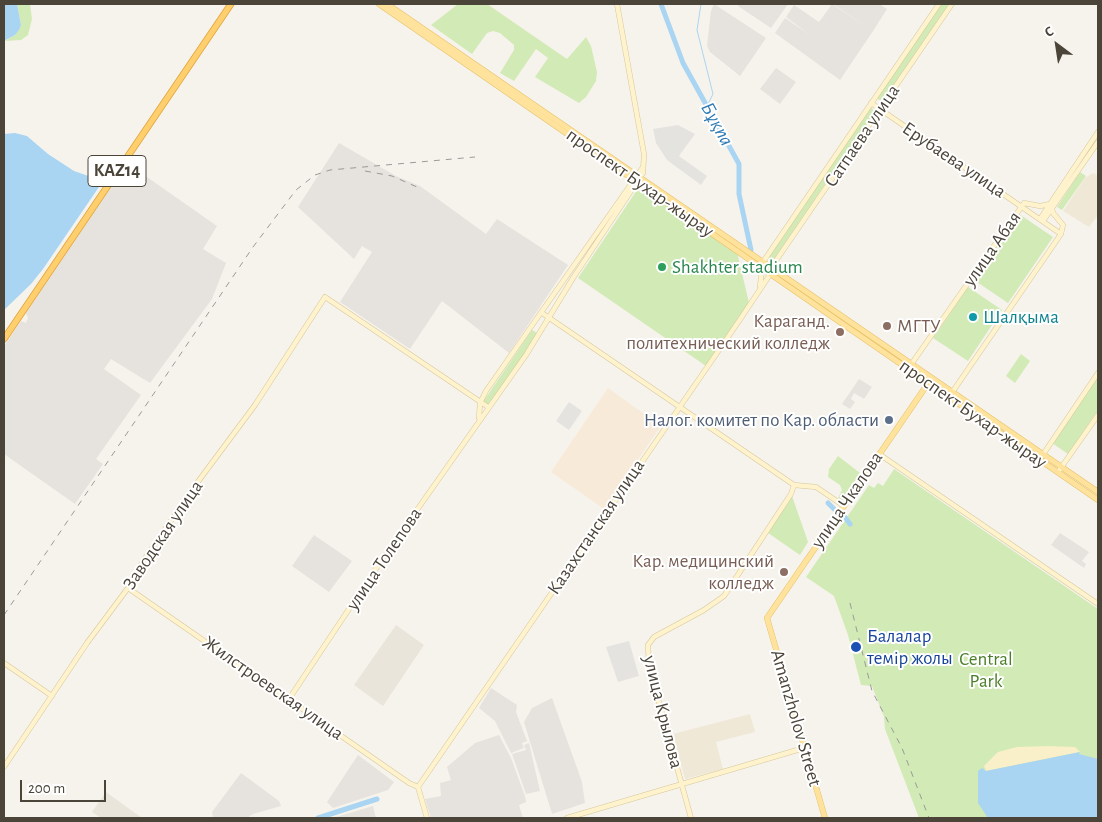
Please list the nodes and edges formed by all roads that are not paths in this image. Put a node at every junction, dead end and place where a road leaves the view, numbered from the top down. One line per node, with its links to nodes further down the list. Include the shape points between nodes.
1 (231, 4): 22 (highway, KAZ14)
2 (379, 4): 8 (main road, проспект Бухар-жырау)
3 (387, 4): 8 (main road, проспект Бухар-жырау)
4 (617, 4): 12 (street, via 644,154 644,165)
5 (939, 4): 7 (street, Сатпаева улица)
6 (952, 4): 9 (street, Сатпаева улица)
7 (871, 103): 9 (street, Ерубаева улица); 17 (street, Сатпаева улица)
8 (530, 104): 12 (main road, проспект Бухар-жырау)
9 (880, 109): 13 (street, Ерубаева улица); 18 (street, Сатпаева улица)
10 (1098, 132): 14 (street)
11 (1098, 142): 14 (street)
12 (638, 179): 17 (main road, проспект Бухар-жырау); 20 (street); 21 (street, улица Толепова)
13 (1021, 206): 14 (street, улица Абая, via 1026,202); 15 (street, Ерубаева улица); 23 (street, улица Абая)
14 (1051, 206): 15 (street); 16 (street, улица Абая, via 1063,225)
15 (1042, 220): 16 (street, Ерубаева улица)
16 (1061, 234): 28 (street)
17 (762, 264): 18 (main road, проспект Бухар-жырау); 19 (street, via 763,278)
18 (772, 271): 19 (street, Казахстанская улица); 23 (main road, проспект Бухар-жырау); 24 (main road, проспект Бухар-жырау)
19 (758, 292): 32 (street, Казахстанская улица)
20 (542, 313): 21 (street); 30 (street)
21 (549, 318): 31 (street, улица Толепова); 32 (street)
22 (4, 339)
23 (912, 364): 24 (street, улица Абая); 26 (main road, проспект Бухар-жырау)
24 (908, 369): 27 (main road, проспект Бухар-жырау)
25 (1098, 373): 36 (street)
26 (932, 378): 27 (main road, улица Чкалова); 28 (main road, проспект Бухар-жырау)
27 (928, 383): 29 (main road, проспект Бухар-жырау); 35 (main road, улица Чкалова)
28 (952, 392): 29 (street); 36 (main road, проспект Бухар-жырау)
29 (949, 397): 37 (main road, проспект Бухар-жырау)
30 (480, 403): 31 (street); 34 (street); 44 (street, Заводская улица, via 325,297 245,420 229,438)
31 (488, 407): 34 (street, улица Толепова)
32 (678, 408): 40 (street); 53 (street, Казахстанская улица)
33 (1098, 415): 38 (street)
34 (479, 419): 49 (street, улица Толепова)
35 (879, 454): 43 (main road, улица Чкалова); 45 (street)
36 (1043, 454): 37 (street); 38 (main road, проспект Бухар-жырау)
37 (1040, 459): 39 (main road, проспект Бухар-жырау)
38 (1062, 467): 39 (street); 41 (main road, проспект Бухар-жырау)
39 (1058, 472): 42 (main road, проспект Бухар-жырау)
40 (794, 485): 43 (street, via 816,487); 52 (street, улица Крылова, via 746,564 719,600 654,637 648,645 649,666)
41 (1098, 492)
42 (1098, 500)
43 (844, 506): 46 (main road, улица Чкалова)
44 (128, 588): 48 (street, Заводская улица); 49 (street, Жилстроевская улица)
45 (1098, 604)
46 (766, 618): 50 (main road, Amanzholov Street)
47 (4, 663): 48 (street)
48 (52, 696): 51 (street, Заводская улица)
49 (289, 699): 53 (street, Жилстроевская улица)
50 (804, 748): 52 (street); 57 (main road, Amanzholov Street)
51 (4, 767)
52 (681, 784): 55 (street); 56 (street, улица Крылова)
53 (418, 787): 54 (street)
54 (427, 818)
55 (567, 818)
56 (691, 818)
57 (826, 818)

